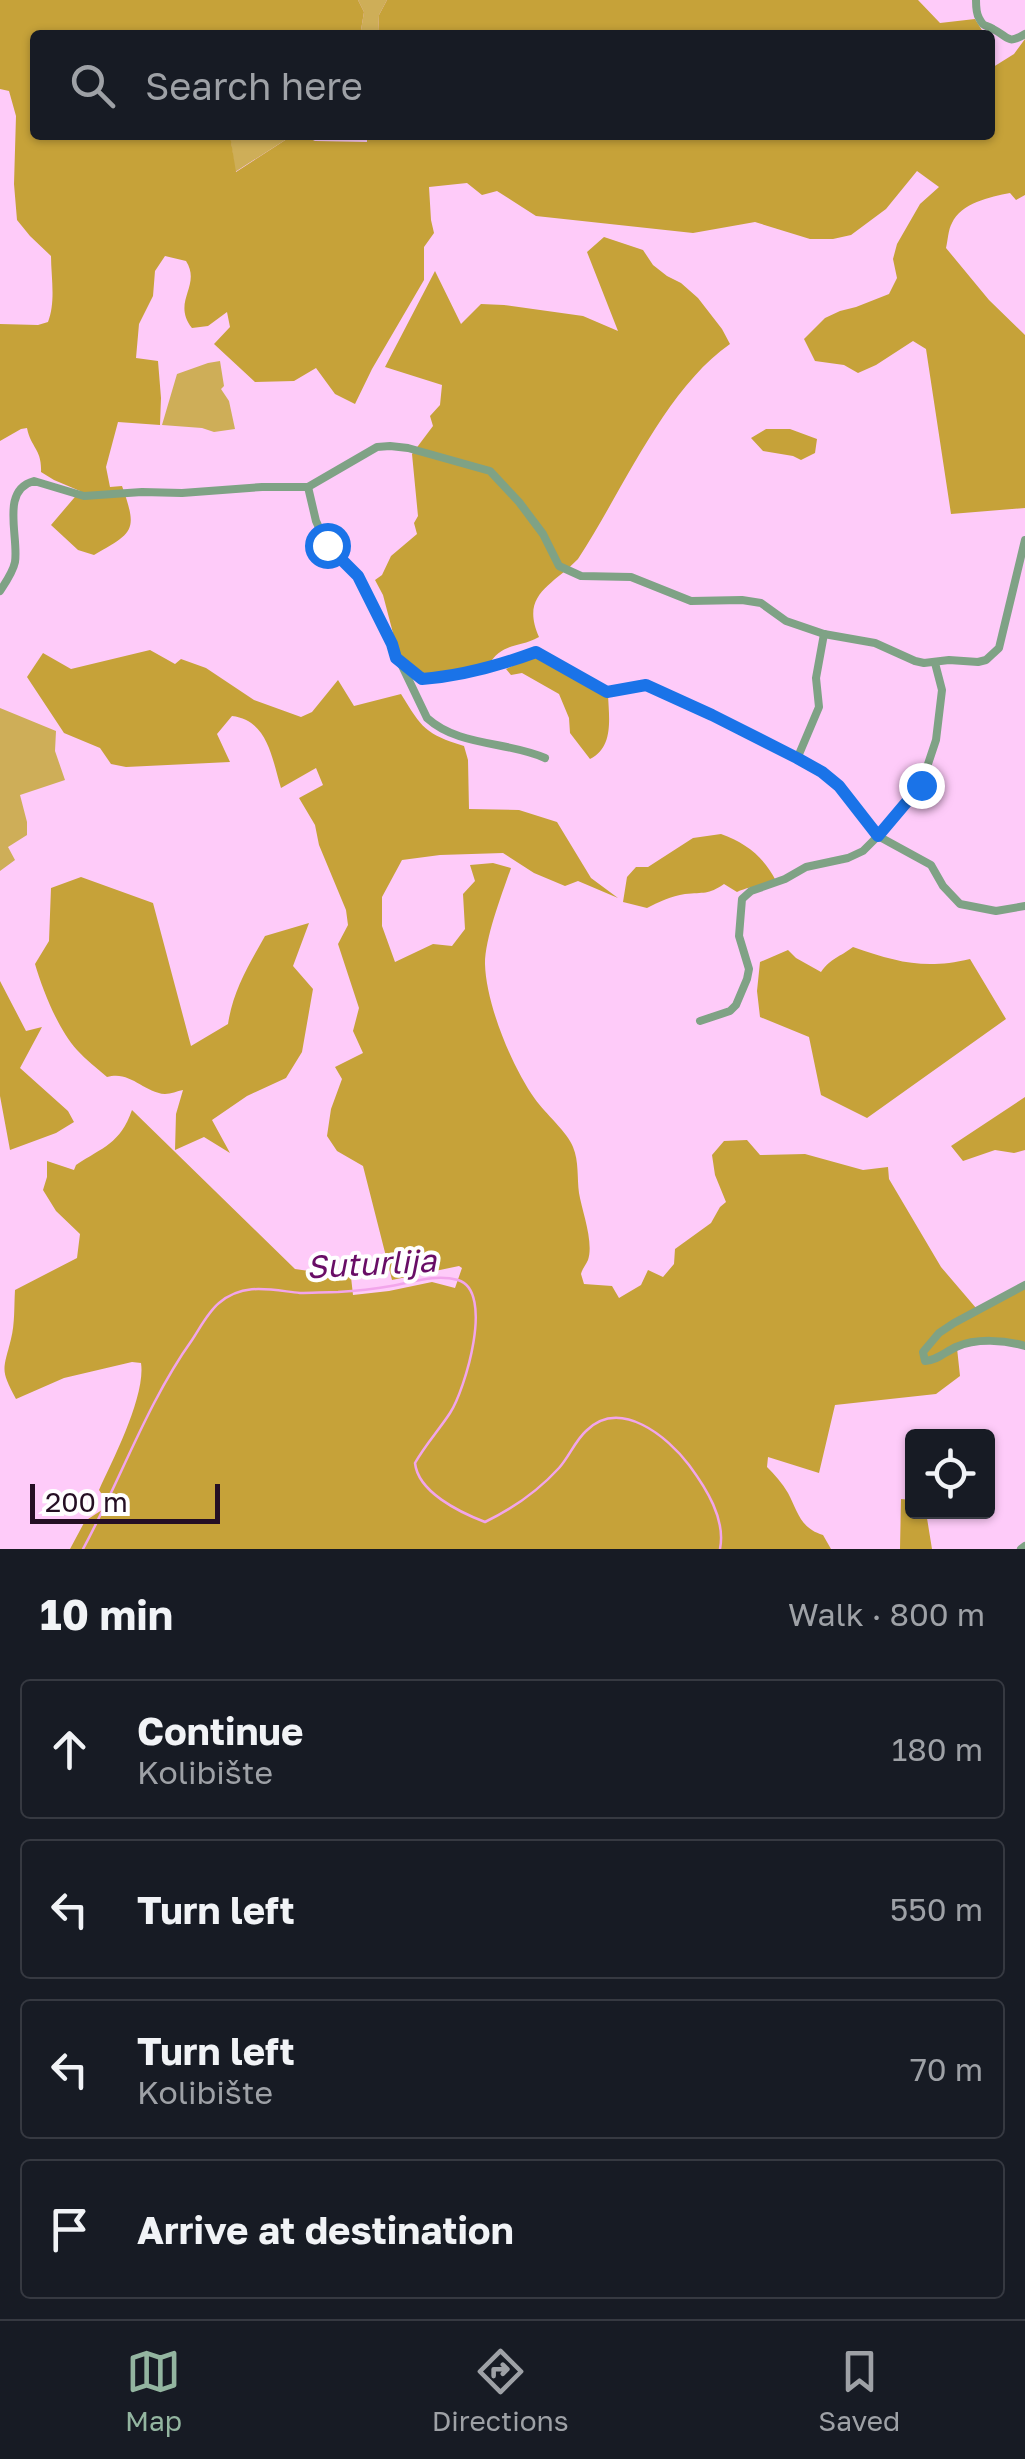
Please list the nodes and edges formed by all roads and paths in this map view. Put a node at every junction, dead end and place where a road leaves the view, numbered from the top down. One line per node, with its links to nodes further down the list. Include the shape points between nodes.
1 (976, 0): 2 (street, via 978,17)
2 (993, 30)
3 (995, 31): 4 (street, via 1009,40)
4 (1025, 34)
5 (308, 487): 7 (street, via 84,496 27,482 12,506 15,560); 8 (street, via 377,447 408,448 490,471 520,502 564,568 582,576 630,577 691,601 761,603 786,621); 9 (street, via 327,545 358,576)
6 (1025, 540): 10 (street, via 999,648 978,662)
7 (0, 591)
8 (824, 634): 10 (street); 12 (street, via 819,707)
9 (396, 658): 11 (street, via 437,727); 12 (street, via 422,679 490,669 536,652 607,692 646,685)
10 (935, 663): 13 (street, via 942,690 936,740 921,785)
11 (545, 758)
12 (797, 758): 13 (street, via 839,786)
13 (878, 836): 14 (street, via 931,865 960,904 996,911); 15 (street, via 848,858 806,868 742,899 739,936 747,979 730,1011)
14 (1025, 906)
15 (700, 1021)
16 (1025, 1285): 17 (street, via 954,1323 923,1358 932,1361 969,1343)
17 (1025, 1346)

